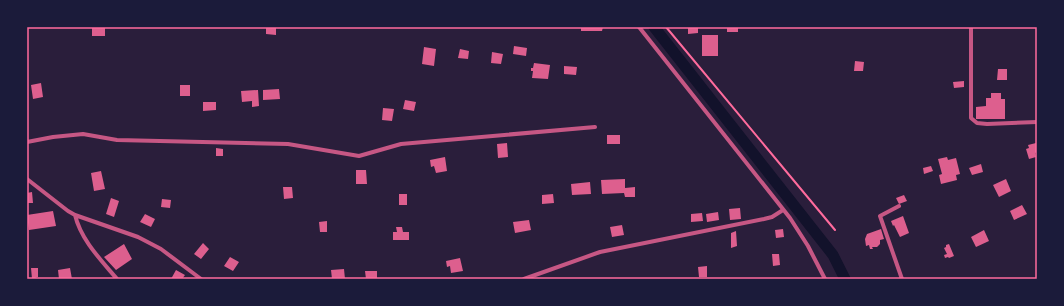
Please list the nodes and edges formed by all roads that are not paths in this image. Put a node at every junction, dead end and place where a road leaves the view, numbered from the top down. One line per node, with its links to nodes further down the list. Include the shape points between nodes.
1 (639, 27): 8 (street)
2 (971, 27): 3 (street, via 971,118 977,123 987,124)
3 (1037, 122)
4 (595, 127): 5 (street, via 401,144 359,156 288,144 117,140 83,134)
5 (27, 142)
6 (27, 179): 9 (street)
7 (899, 206): 14 (street, via 880,216)
8 (783, 210): 12 (street, via 764,219 600,252); 13 (street, via 808,246)
9 (75, 215): 10 (street, via 85,239); 11 (street, via 151,243)
10 (116, 279)
11 (201, 279)
12 (524, 279)
13 (825, 279)
14 (902, 279)

